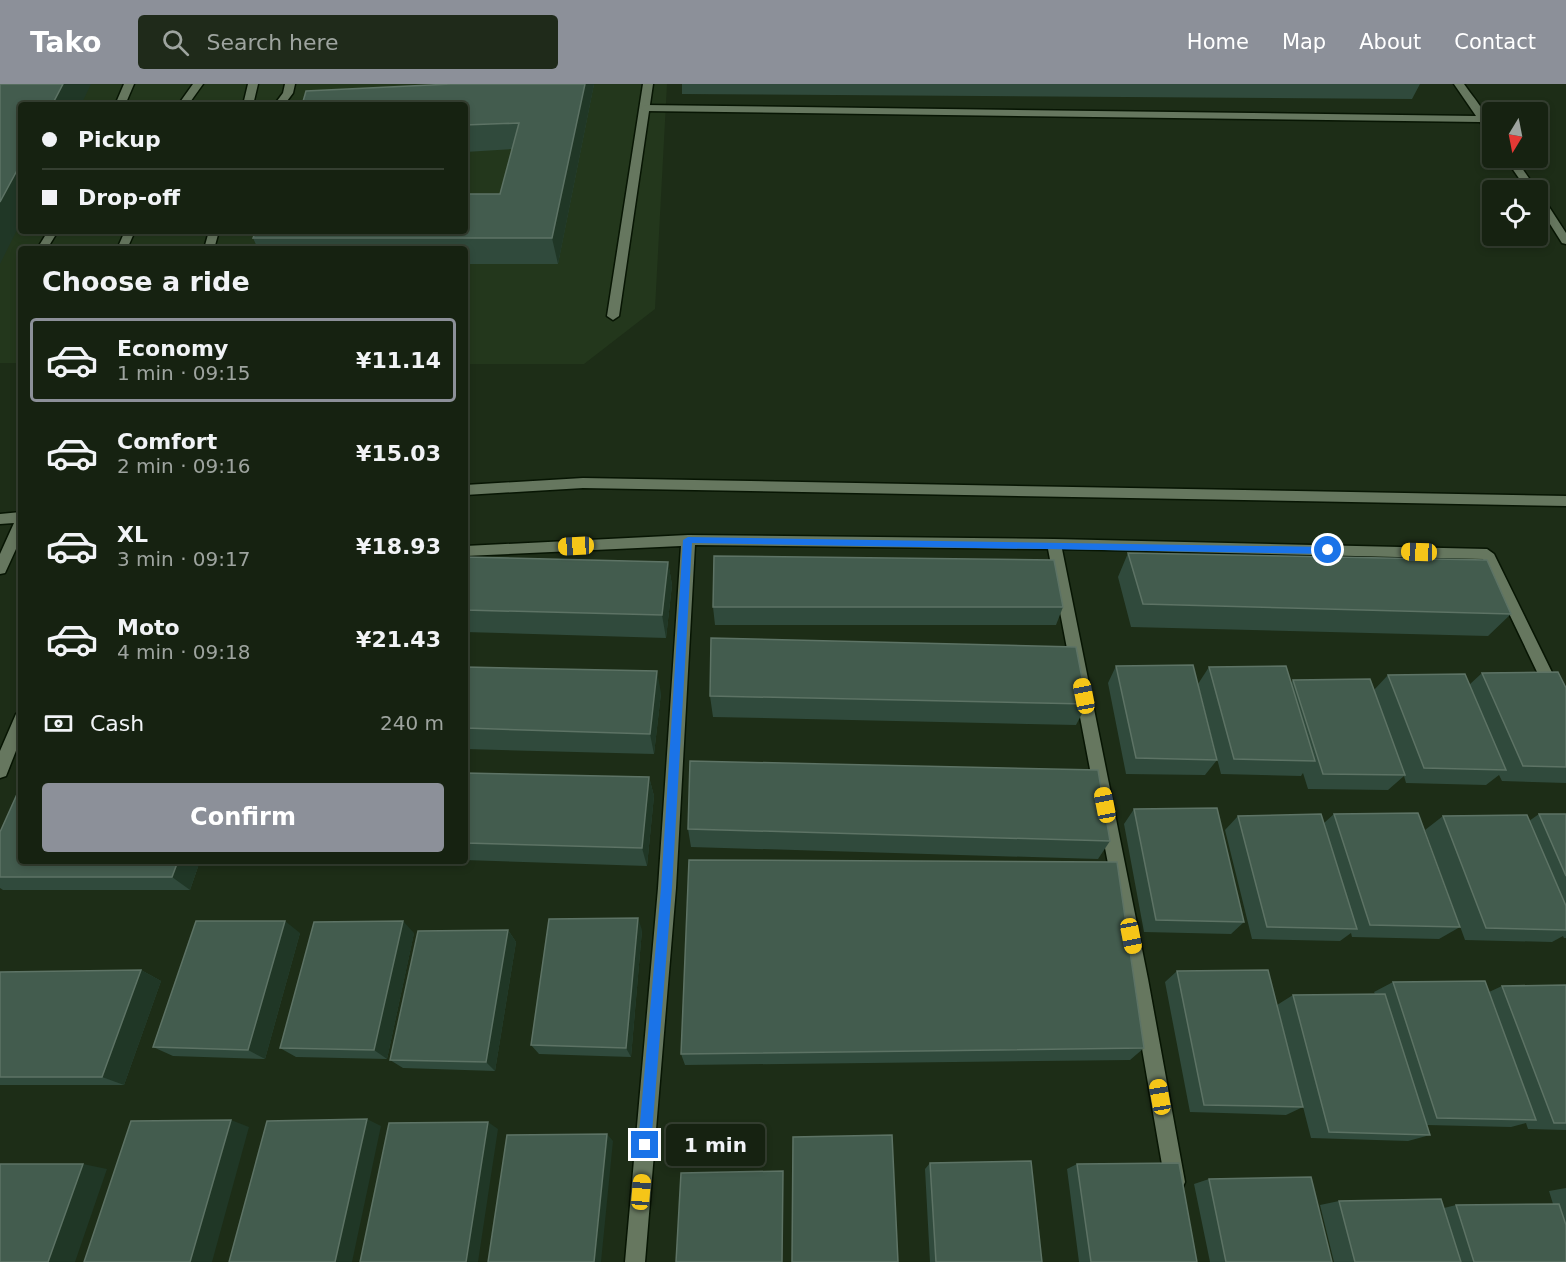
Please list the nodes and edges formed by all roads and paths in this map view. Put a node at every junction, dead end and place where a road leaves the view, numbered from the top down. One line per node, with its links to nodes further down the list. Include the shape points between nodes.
1 (129, 84): 7 (street)
2 (198, 84): 8 (street)
3 (253, 84): 9 (street)
4 (290, 84): 10 (street)
5 (648, 84): 11 (street)
6 (1459, 84): 12 (street)
7 (121, 102)
8 (185, 102)
9 (249, 102)
10 (281, 102)
11 (645, 108): 13 (street); 16 (street)
12 (1482, 116)
13 (1482, 119)
14 (1548, 213): 15 (street)
15 (1566, 241)
16 (613, 316)
17 (468, 490): 18 (street, via 583,483)
18 (1566, 501)
19 (18, 517): 20 (street)
20 (0, 519)
21 (18, 530): 25 (street)
22 (688, 540): 23 (street); 24 (street); 30 (street, via 667,888)
23 (1054, 544): 26 (street, via 1487,554); 29 (street, via 1139,979)
24 (468, 551)
25 (0, 569)
26 (1566, 717)
27 (18, 726): 28 (street)
28 (0, 771)
29 (1178, 1203)
30 (635, 1262)

